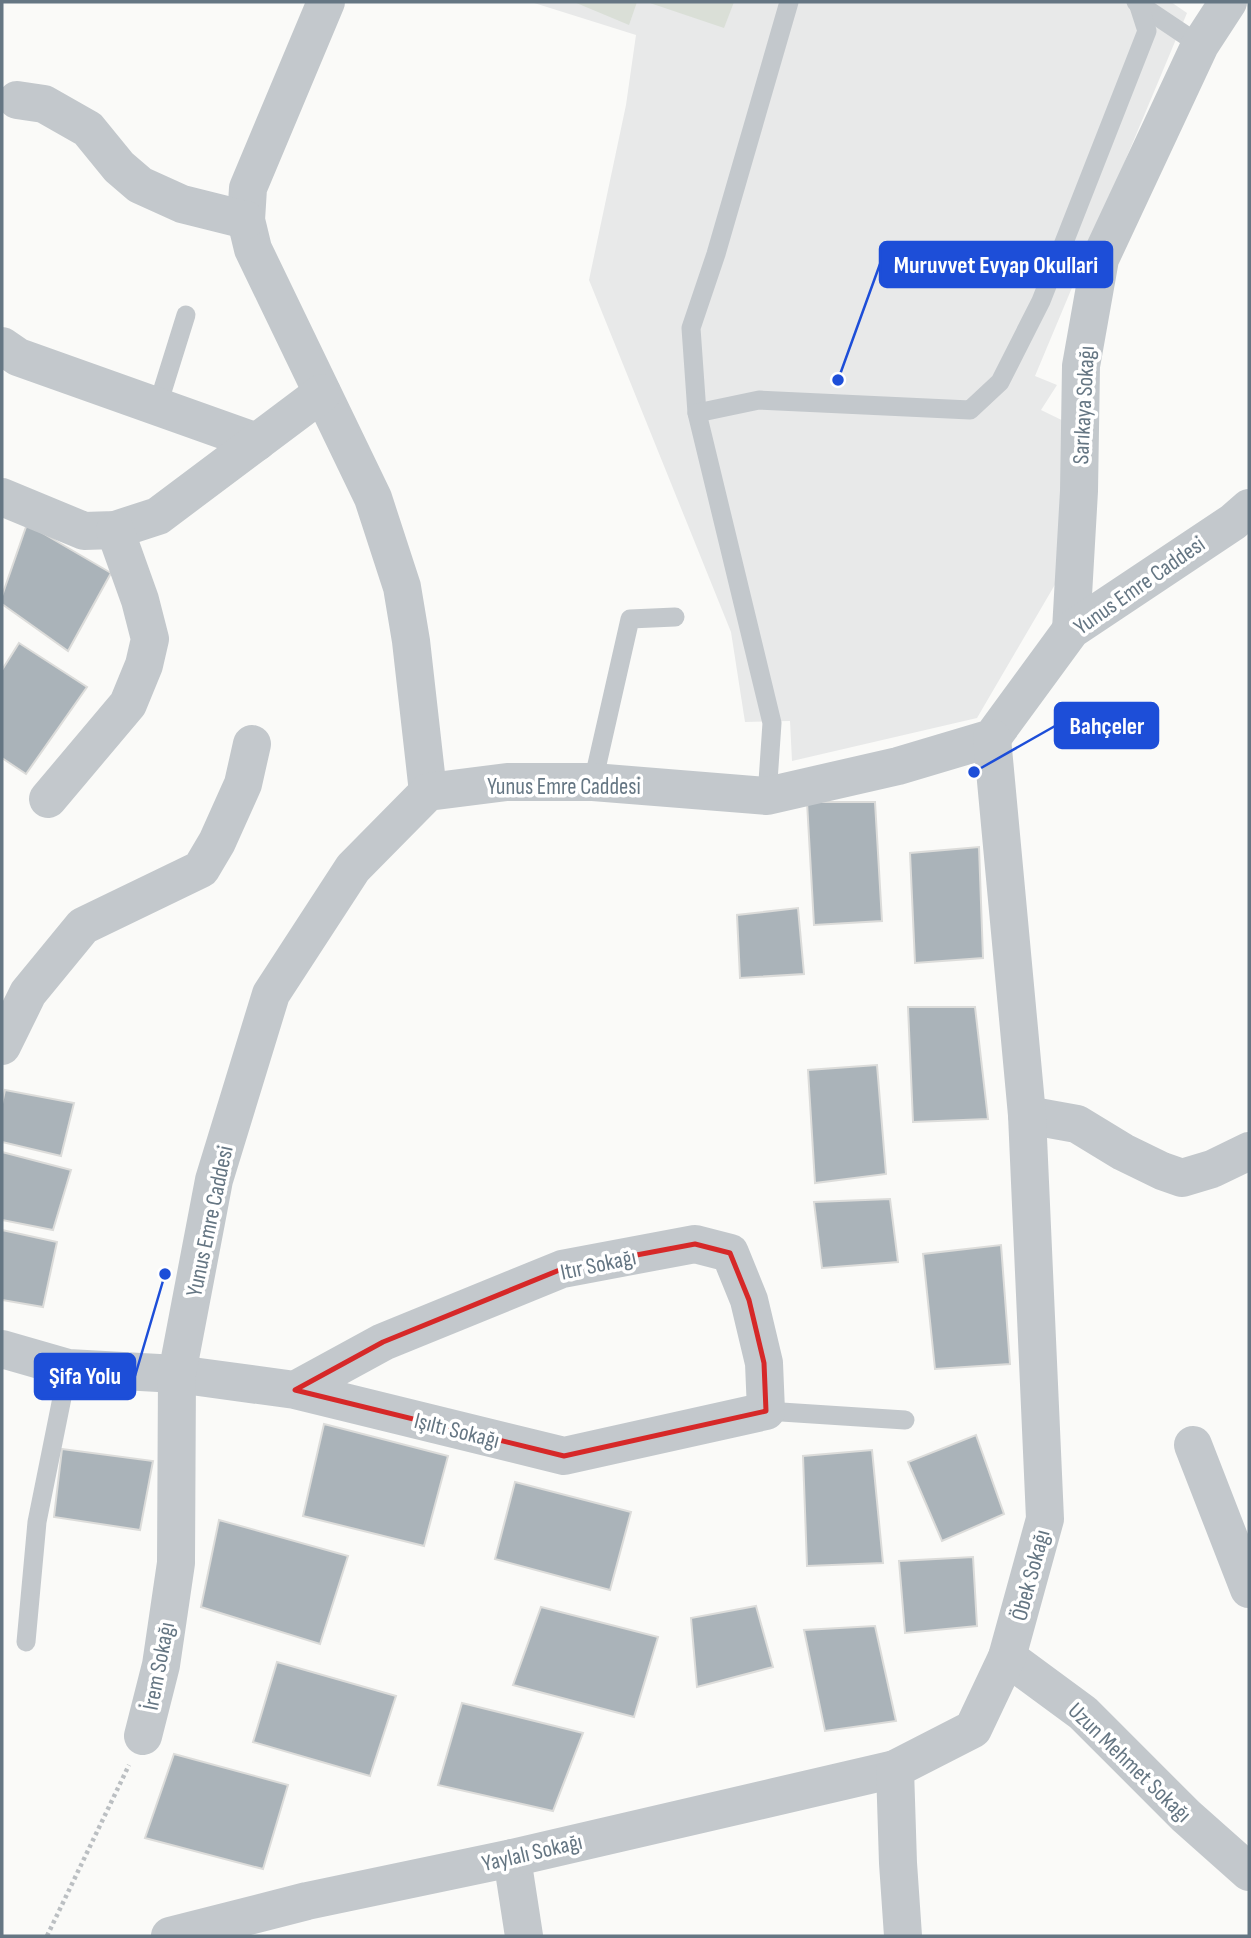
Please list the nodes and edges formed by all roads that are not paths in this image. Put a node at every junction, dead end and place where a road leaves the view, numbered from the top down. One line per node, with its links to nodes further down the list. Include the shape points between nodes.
1 (326, 2): 7 (street, via 248,188)
2 (789, 2): 12 (lane, via 691,328)
3 (1137, 2): 5 (lane); 12 (lane, via 1147,31 1041,301 1000,382 970,410 759,400)
4 (1235, 8): 5 (street, Sarıkaya Sokağı)
5 (1200, 45): 20 (street, Sarıkaya Sokağı, via 1100,259 1081,366)
6 (17, 100): 7 (street, via 44,104 89,129 140,185 182,204)
7 (246, 220): 10 (street, via 253,249)
8 (186, 315): 11 (lane)
9 (2, 346): 11 (street, via 18,357)
10 (322, 393): 13 (street); 24 (street, via 373,498 402,587)
11 (157, 408): 13 (street)
12 (697, 413): 25 (lane, via 772,723)
13 (257, 442): 16 (street, via 158,516)
14 (2, 498): 16 (street, via 84,531)
15 (1249, 508): 17 (street, Yunus Emre Caddesi)
16 (115, 530): 26 (street, via 150,639 144,665 128,704)
17 (1208, 538): 18 (street); 20 (street, Yunus Emre Caddesi)
18 (1249, 544)
19 (675, 617): 23 (lane, via 630,619)
20 (1071, 630): 21 (street, Yunus Emre Caddesi)
21 (992, 738): 25 (street, Yunus Emre Caddesi, via 898,766); 28 (street, Öbek Sokağı)
22 (252, 744): 27 (street, via 243,783 201,869 83,926 28,993)
23 (593, 782): 24 (street, Yunus Emre Caddesi, via 507,782); 25 (street, Yunus Emre Caddesi)
24 (428, 792): 32 (street, Yunus Emre Caddesi, via 353,868 271,994 214,1180)
25 (767, 796)
26 (48, 799)
27 (2, 1046)
28 (1027, 1115): 29 (street, via 1077,1125 1182,1178); 39 (street, Öbek Sokağı, via 1045,1519)
29 (1249, 1151)
30 (2, 1349): 31 (street, Işıltı Sokağı)
31 (68, 1368): 32 (street, Işıltı Sokağı); 38 (lane, via 37,1522)
32 (177, 1374): 33 (street, Işıltı Sokağı); 40 (street, İrem Sokağı, via 176,1563)
33 (295, 1390): 34 (street, Işıltı Sokağı, via 564,1456); 34 (street, Itır Sokağı, via 383,1342 562,1269 695,1244 730,1253 750,1300 764,1363)
34 (751, 1415): 35 (lane)
35 (905, 1420)
36 (1193, 1445): 37 (street)
37 (1249, 1589)
38 (26, 1642)
39 (1007, 1657): 41 (street, Öbek Sokağı, via 973,1729); 43 (street, Uzun Mehmet Sokağı, via 1083,1713)
40 (143, 1736)
41 (895, 1769): 42 (street, Yaylalı Sokağı); 47 (street)
42 (512, 1858): 44 (street, Yaylalı Sokağı); 46 (street)
43 (1249, 1872)
44 (247, 1926): 45 (street, Yaylalı Sokağı)
45 (170, 1936)
46 (524, 1936)
47 (903, 1936)

